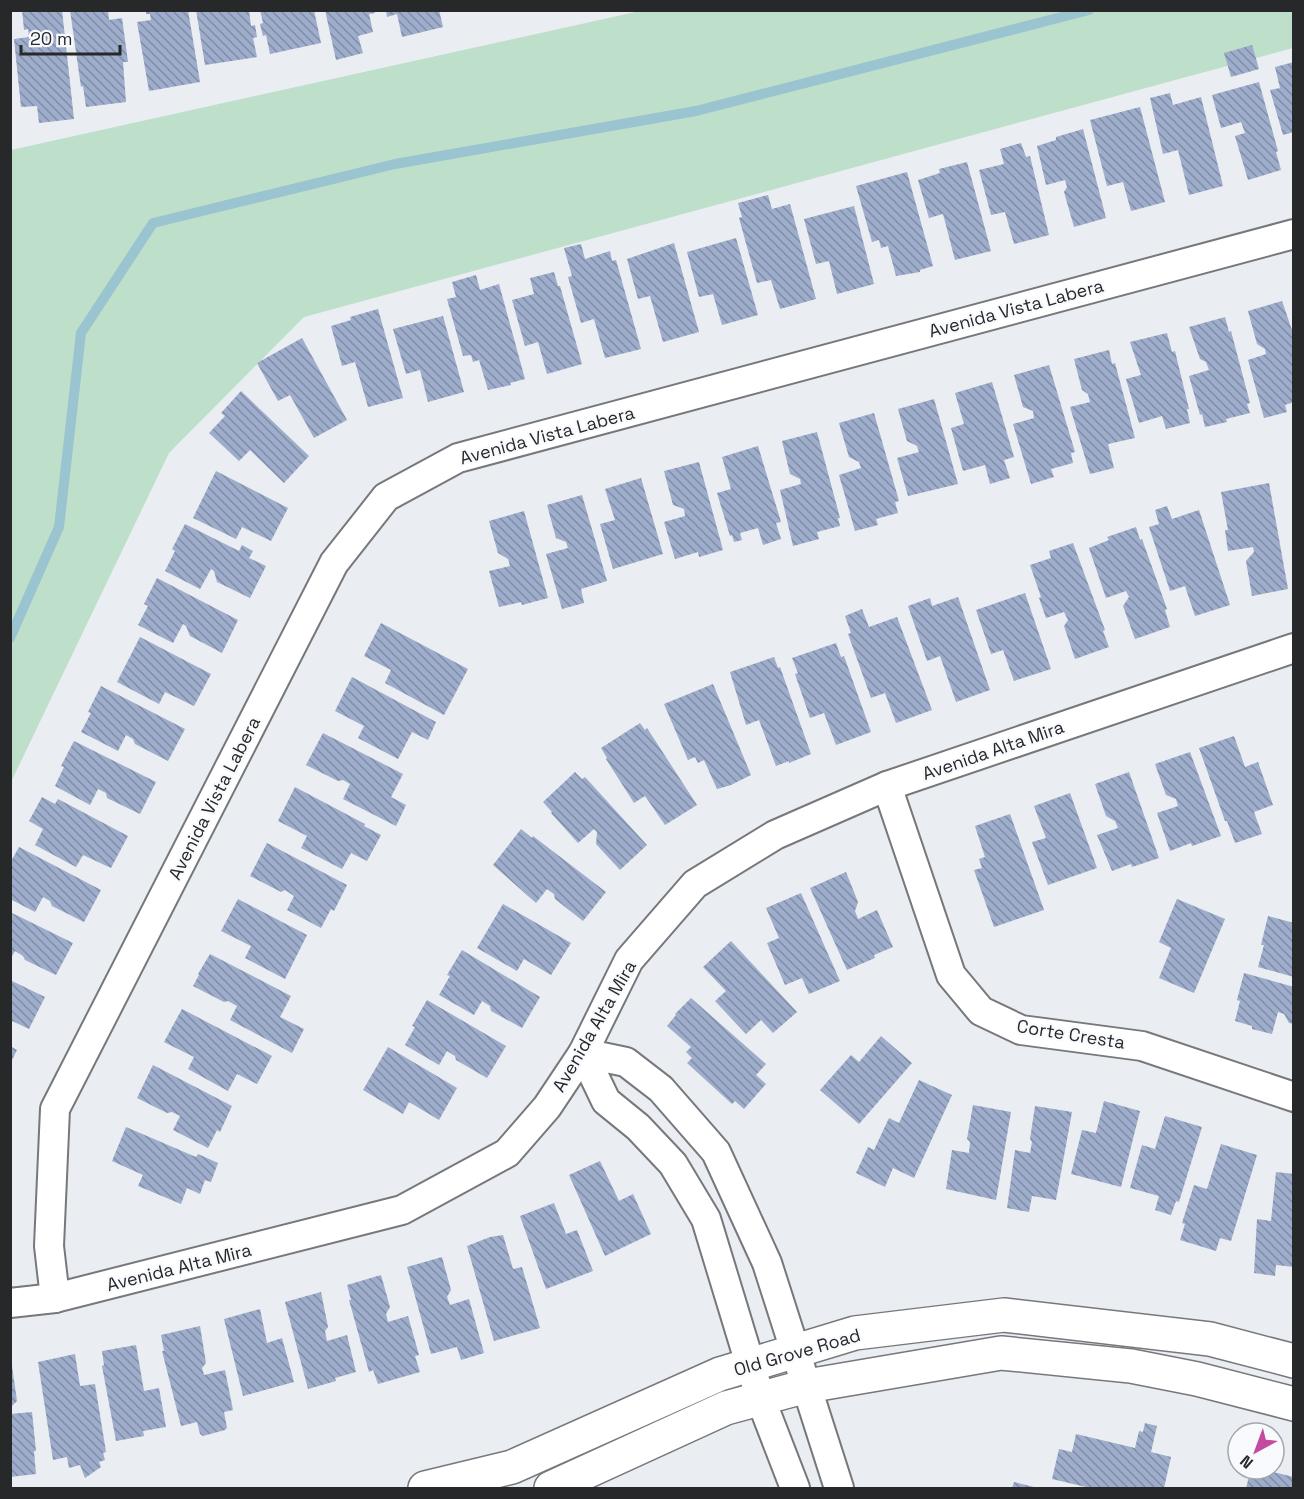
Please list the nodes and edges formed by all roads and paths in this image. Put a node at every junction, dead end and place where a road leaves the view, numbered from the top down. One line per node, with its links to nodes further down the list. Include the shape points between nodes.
1 (1293, 234): 6 (street, Avenida Vista Labera, via 458,458 386,498 334,563 55,1109 49,1246)
2 (1293, 648): 3 (street, Avenida Alta Mira)
3 (887, 786): 4 (street, Avenida Alta Mira, via 775,835 695,884 630,960); 5 (street, Corte Cresta, via 951,975 981,1011 1021,1030 1142,1046)
4 (583, 1053): 6 (street, Avenida Alta Mira, via 548,1107 507,1153 402,1210); 8 (street, via 626,1062 661,1089 716,1152 767,1263); 10 (street, via 606,1101 673,1164 706,1220)
5 (1293, 1097)
6 (55, 1298): 7 (street, Avenida Alta Mira)
7 (10, 1303)
8 (795, 1352): 9 (street, Old Grove Road, via 855,1333 1004,1315 1210,1339); 10 (street, Old Grove Road); 11 (street)
9 (1293, 1361)
10 (751, 1365): 12 (street); 14 (street, Old Grove Road, via 720,1374 512,1467)
11 (807, 1386): 12 (street, Old Grove Road); 13 (street, Old Grove Road, via 1000,1353 1131,1366); 17 (street)
12 (762, 1400): 15 (street, Old Grove Road, via 726,1408); 16 (street)
13 (1293, 1404)
14 (425, 1488)
15 (551, 1488)
16 (795, 1488)
17 (839, 1488)

